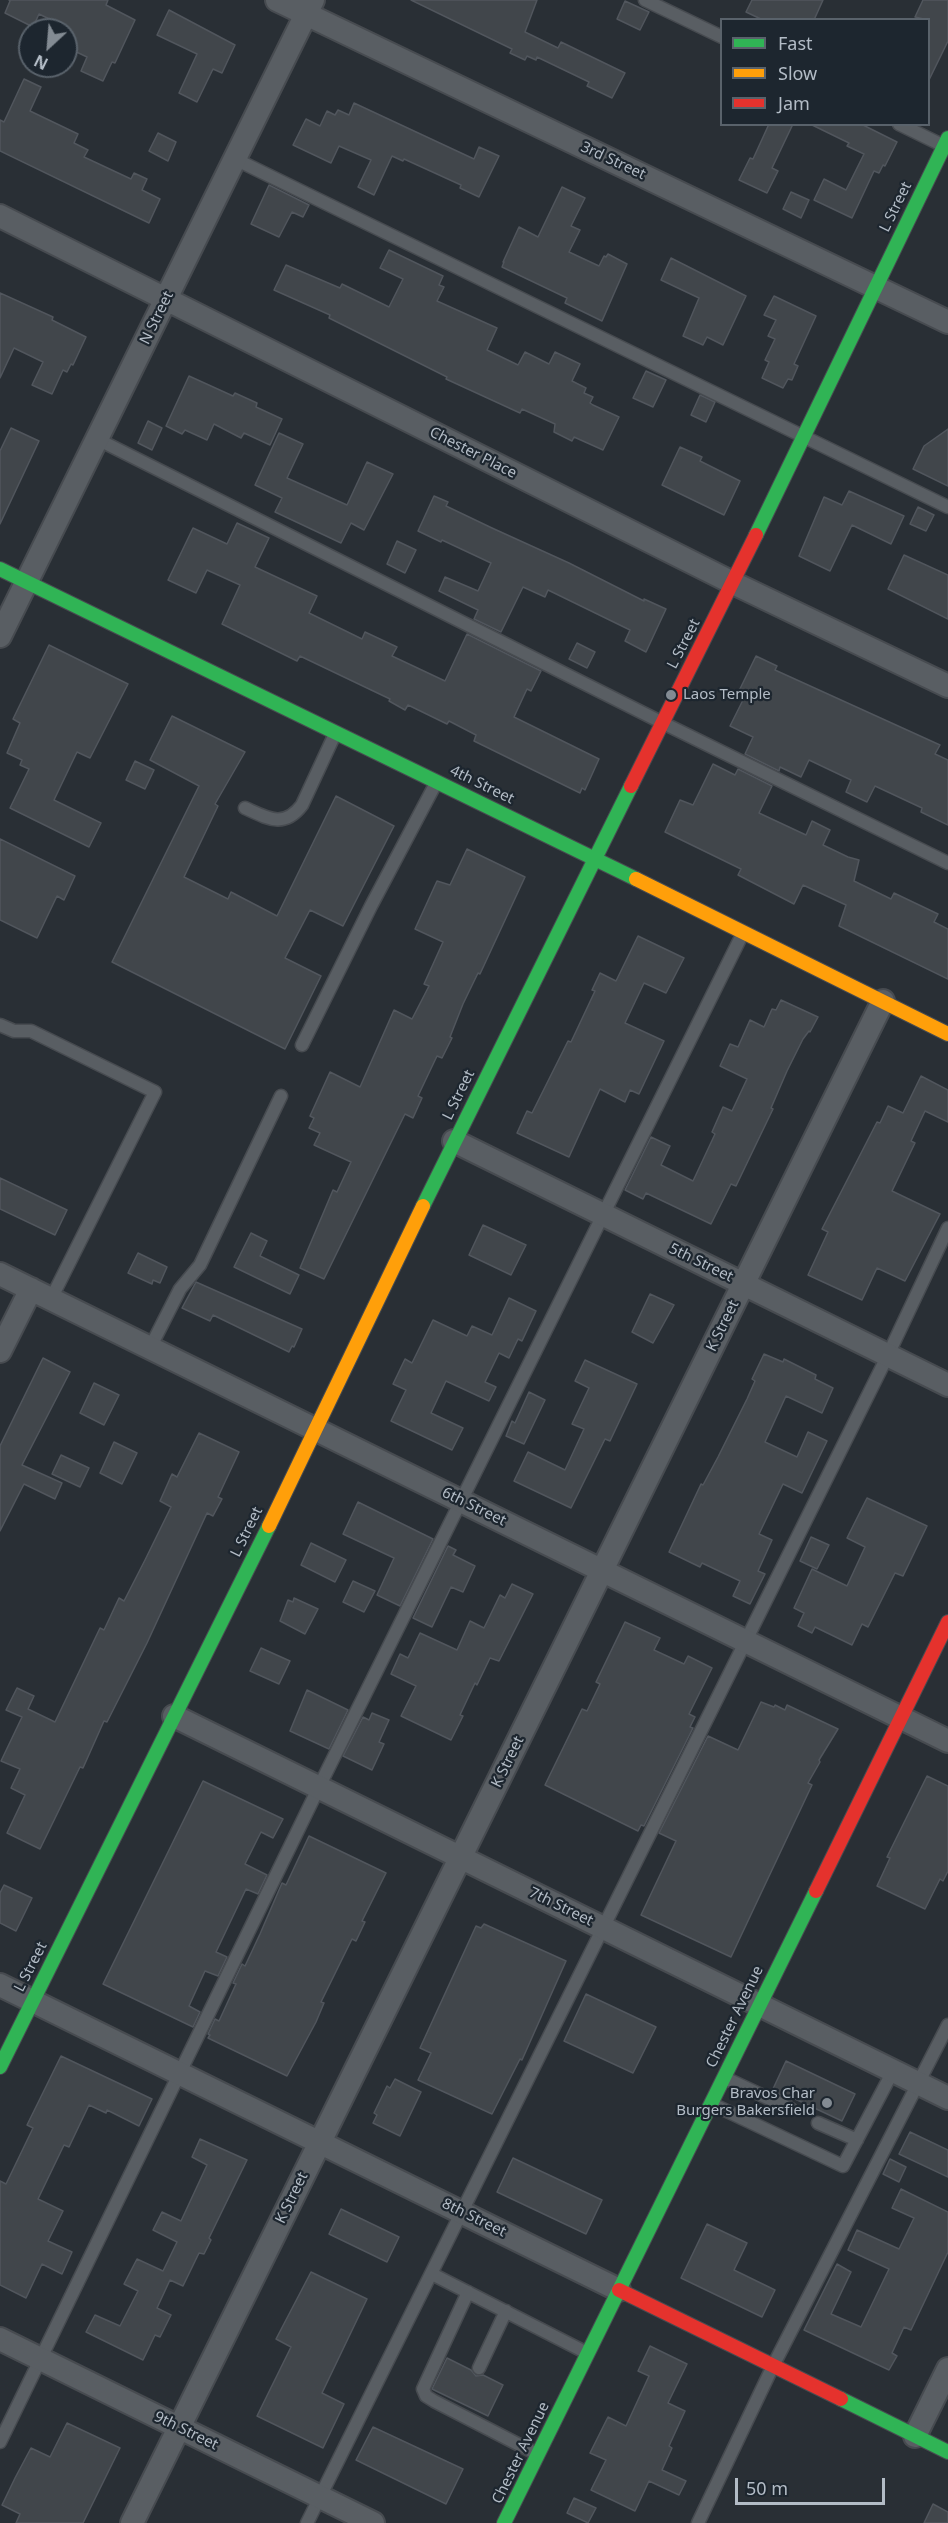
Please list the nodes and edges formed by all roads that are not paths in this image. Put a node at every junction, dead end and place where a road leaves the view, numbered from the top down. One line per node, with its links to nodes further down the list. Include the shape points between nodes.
1 (277, 0): 3 (street, 3rd Street)
2 (645, 0): 4 (lane)
3 (310, 8): 7 (street, N Street); 9 (street, 3rd Street)
4 (720, 36)
5 (904, 126): 6 (lane)
6 (946, 142): 9 (street, L Street)
7 (235, 159): 10 (street, N Street); 12 (lane)
8 (0, 216): 10 (street, Chester Place)
9 (877, 286): 11 (street, 3rd Street); 12 (street, L Street)
10 (166, 299): 13 (street, N Street); 17 (street, Chester Place)
11 (948, 322)
12 (804, 436): 14 (lane); 17 (street, L Street)
13 (97, 438): 16 (street, N Street); 20 (lane)
14 (948, 507)
15 (0, 569): 16 (street, 4th Street)
16 (26, 582): 18 (street, N Street); 21 (street, 4th Street)
17 (733, 583): 19 (street, Chester Place); 20 (street, L Street)
18 (0, 636)
19 (948, 687)
20 (663, 723): 24 (street, L Street); 25 (lane)
21 (336, 733): 22 (street, 4th Street); 23 (lane, via 295,814 269,819)
22 (436, 782): 24 (street, 4th Street); 30 (lane)
23 (244, 808)
24 (595, 859): 26 (street, 4th Street); 32 (street, L Street)
25 (948, 862)
26 (743, 932): 27 (street, 4th Street); 33 (lane)
27 (883, 1001): 29 (street, 4th Street); 36 (street, K Street)
28 (0, 1025): 38 (lane, via 14,1031 31,1031 155,1092)
29 (948, 1034)
30 (302, 1045)
31 (281, 1096): 39 (lane, via 200,1265 180,1289)
32 (454, 1141): 33 (street, 5th Street); 43 (street, L Street)
33 (603, 1214): 36 (street, 5th Street); 44 (lane)
34 (948, 1228): 41 (lane)
35 (0, 1274): 37 (street, 6th Street)
36 (744, 1284): 41 (street, 5th Street); 45 (street, K Street)
37 (31, 1289): 38 (street, 6th Street); 40 (street)
38 (51, 1299): 39 (street, 6th Street)
39 (150, 1348): 43 (street, 6th Street)
40 (0, 1351)
41 (888, 1355): 42 (street, 5th Street); 47 (lane)
42 (948, 1385)
43 (317, 1430): 44 (street, 6th Street); 48 (street, L Street)
44 (462, 1502): 45 (street, 6th Street); 51 (lane)
45 (602, 1571): 47 (street, 6th Street); 52 (street, K Street)
46 (948, 1622): 49 (street, Chester Avenue)
47 (746, 1641): 49 (street, 6th Street); 53 (lane)
48 (174, 1716): 51 (street, 7th Street); 55 (street, L Street)
49 (901, 1718): 50 (street, 6th Street); 56 (street, Chester Avenue)
50 (948, 1741)
51 (319, 1787): 52 (street, 7th Street); 60 (lane)
52 (461, 1857): 53 (street, 7th Street); 68 (street, K Street)
53 (603, 1927): 56 (street, 7th Street); 69 (lane)
54 (0, 1984): 55 (street, 8th Street)
55 (32, 2001): 58 (street, L Street); 60 (street, 8th Street)
56 (760, 2004): 59 (street, 7th Street); 61 (street, Chester Avenue)
57 (948, 2025): 62 (lane)
58 (0, 2067)
59 (893, 2071): 62 (street, 7th Street); 67 (lane)
60 (179, 2073): 68 (street, 8th Street); 76 (lane)
61 (724, 2077): 64 (street, Chester Avenue); 65 (lane)
62 (919, 2084): 63 (street, 7th Street); 77 (lane)
63 (948, 2098)
64 (711, 2103): 67 (lane, via 843,2166); 71 (street, Chester Avenue)
65 (791, 2109)
66 (818, 2123): 67 (lane)
67 (857, 2140)
68 (320, 2142): 69 (street, 8th Street); 80 (street, K Street)
69 (463, 2213): 70 (lane); 71 (street, 8th Street)
70 (432, 2274): 72 (lane); 85 (lane)
71 (619, 2290): 75 (street, Chester Avenue); 77 (street, 8th Street)
72 (468, 2292): 73 (lane); 84 (lane, via 423,2389 426,2396)
73 (506, 2311): 75 (lane); 78 (lane)
74 (0, 2339): 76 (street, 9th Street)
75 (588, 2353): 84 (street, Chester Avenue)
76 (40, 2359): 80 (street, 9th Street); 82 (lane)
77 (773, 2366): 81 (street, 8th Street); 90 (lane)
78 (479, 2368)
79 (948, 2369): 81 (street)
80 (179, 2427): 85 (street, 9th Street); 86 (street, K Street)
81 (915, 2436): 83 (street, 8th Street)
82 (0, 2442)
83 (948, 2452)
84 (538, 2454): 89 (street, Chester Avenue)
85 (320, 2497): 87 (lane); 88 (street, 9th Street)
86 (132, 2523)
87 (307, 2523)
88 (373, 2523)
89 (504, 2523)
90 (698, 2523)

